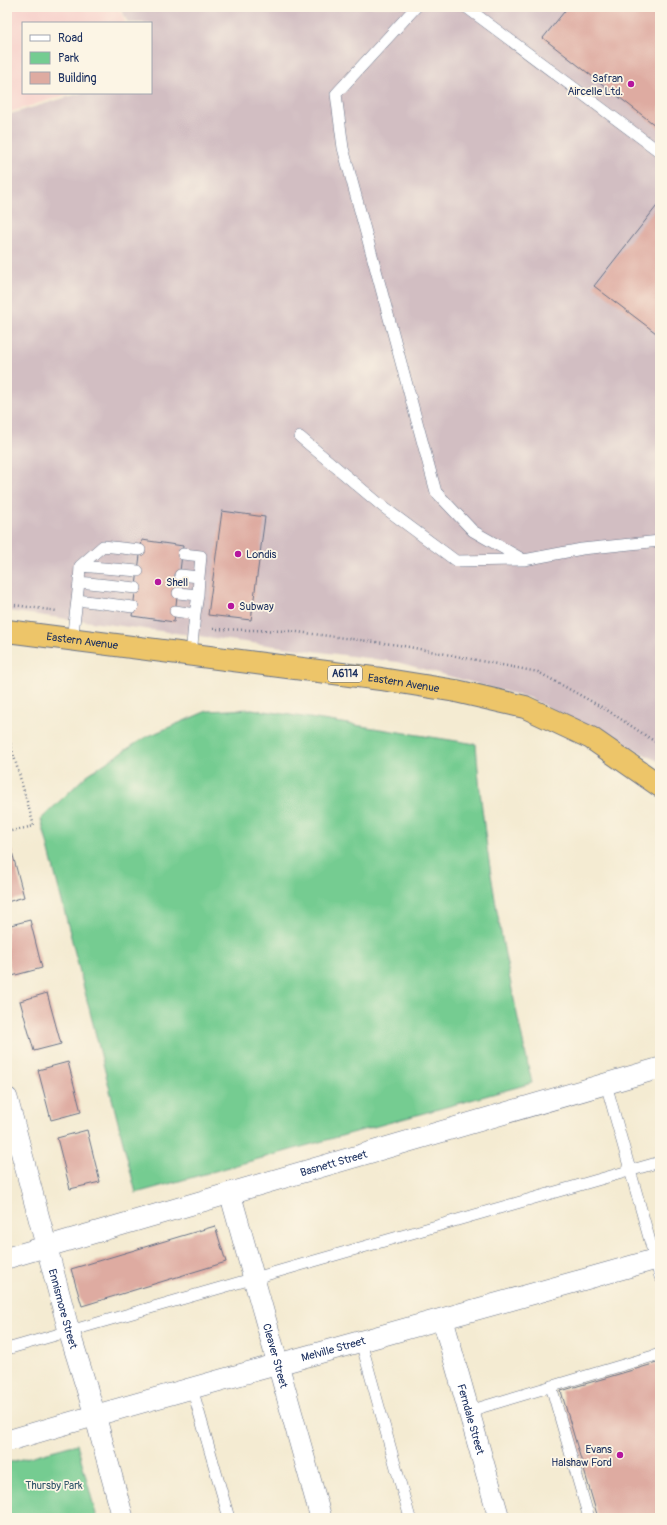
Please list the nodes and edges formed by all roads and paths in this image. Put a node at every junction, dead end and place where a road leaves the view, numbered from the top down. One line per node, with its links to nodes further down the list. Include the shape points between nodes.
1 (416, 7): 8 (lane, via 336,94 342,148 436,492 473,531)
2 (466, 7): 3 (lane)
3 (660, 152)
4 (300, 437): 8 (lane, via 382,506 456,561)
5 (660, 541): 8 (lane, via 582,549)
6 (140, 550): 9 (lane, via 103,546)
7 (183, 554): 12 (lane, via 201,556)
8 (524, 560)
9 (80, 566): 10 (lane); 13 (lane)
10 (138, 571)
11 (180, 576): 12 (lane)
12 (199, 578): 16 (lane)
13 (79, 582): 14 (lane); 17 (lane)
14 (136, 588)
15 (178, 593): 16 (lane)
16 (198, 595): 20 (lane)
17 (76, 600): 18 (lane); 22 (lane)
18 (133, 607)
19 (175, 611): 20 (lane)
20 (195, 614): 23 (lane)
21 (7, 631): 22 (highway, Eastern Avenue / A6114)
22 (72, 640): 23 (highway, Eastern Avenue / A6114)
23 (191, 655): 25 (highway, Eastern Avenue / A6114, via 381,679 456,691 525,707 591,738)
24 (7, 732): 26 (path, via 34,826)
25 (660, 786)
26 (7, 832)
27 (660, 1068): 28 (street, Basnett Street)
28 (606, 1084): 31 (lane); 32 (street, Basnett Street)
29 (7, 1098): 33 (street, Ennismore Street)
30 (660, 1162): 31 (lane)
31 (630, 1171): 35 (lane); 36 (lane)
32 (230, 1193): 33 (street, Basnett Street); 36 (street, Cleaver Street)
33 (46, 1247): 34 (street, Basnett Street); 38 (street, Ennismore Street)
34 (7, 1258)
35 (658, 1264): 37 (street, Melville Street)
36 (254, 1278): 38 (lane); 42 (street, Cleaver Street)
37 (443, 1320): 39 (street, Melville Street); 45 (street, Ferndale Street)
38 (69, 1331): 40 (lane); 46 (street, Ennismore Street)
39 (361, 1342): 42 (street, Melville Street); 51 (lane)
40 (7, 1349)
41 (660, 1354): 43 (lane)
42 (278, 1364): 44 (street, Melville Street); 50 (street, Cleaver Street)
43 (551, 1386): 45 (lane); 53 (lane)
44 (192, 1388): 46 (street, Melville Street); 49 (lane)
45 (469, 1410): 52 (street, Ferndale Street)
46 (95, 1415): 47 (street, Melville Street); 48 (street, Ennismore Street)
47 (7, 1441)
48 (123, 1518)
49 (228, 1518)
50 (321, 1518)
51 (410, 1518)
52 (499, 1518)
53 (589, 1518)

